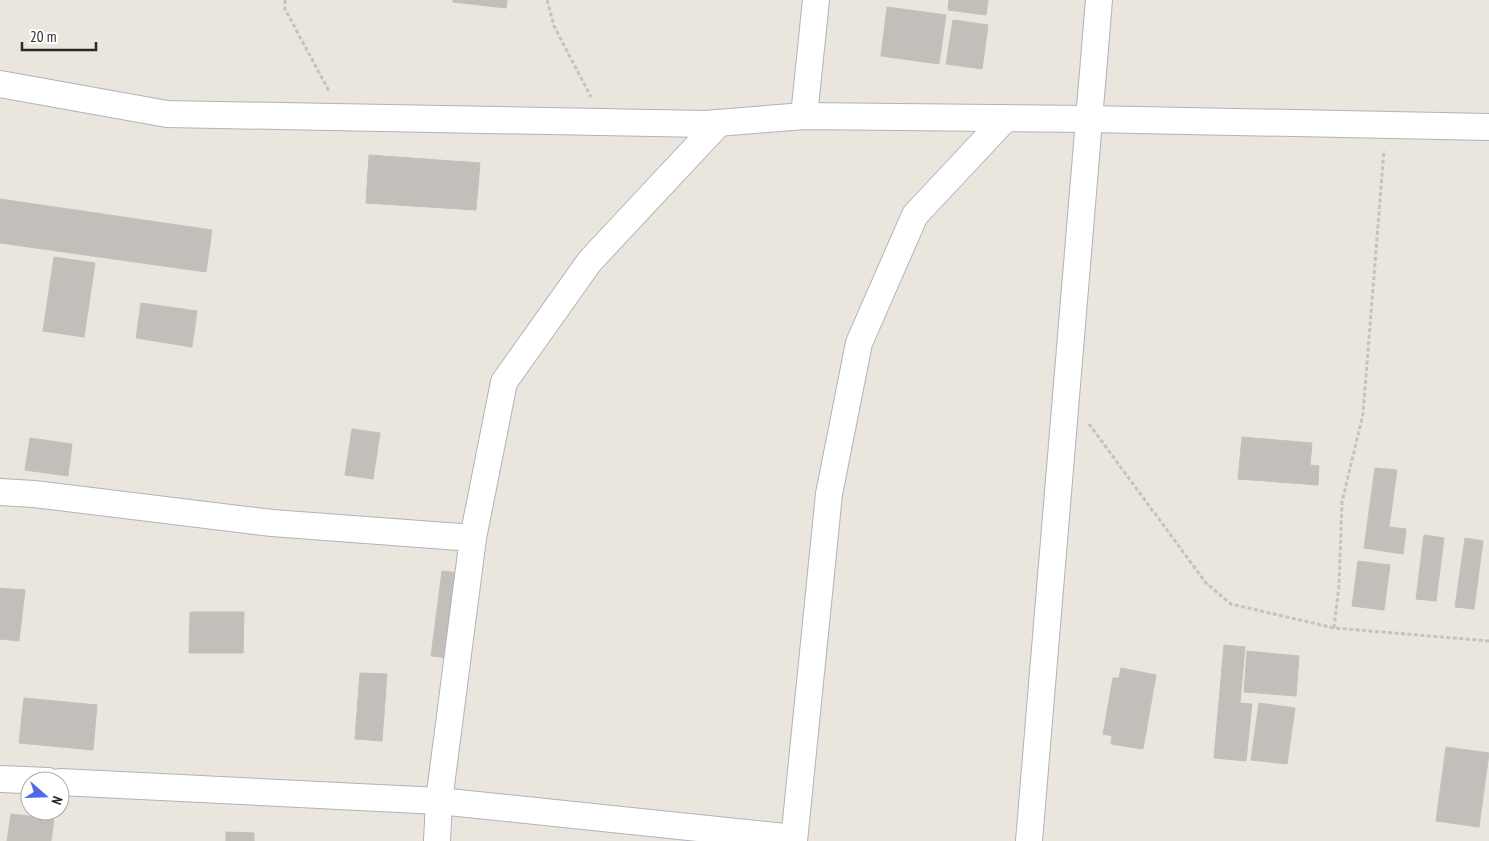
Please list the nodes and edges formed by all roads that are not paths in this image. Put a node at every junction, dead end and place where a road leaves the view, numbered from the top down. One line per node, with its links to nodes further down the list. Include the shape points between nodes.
1 (816, 0): 4 (street)
2 (1099, 0): 6 (street)
3 (0, 84): 7 (street, via 167,114)
4 (804, 116): 5 (street); 7 (street)
5 (1006, 118): 6 (street); 15 (street, via 915,215 859,343 829,494)
6 (1090, 119): 8 (street); 17 (street)
7 (719, 123): 10 (street, via 590,261 504,382)
8 (1489, 126)
9 (0, 492): 10 (street, via 272,523)
10 (473, 538): 14 (street)
11 (0, 779): 12 (street)
12 (20, 780)
13 (70, 783): 14 (street)
14 (439, 801): 15 (street); 16 (street)
15 (794, 839)
16 (437, 841)
17 (1029, 841)

